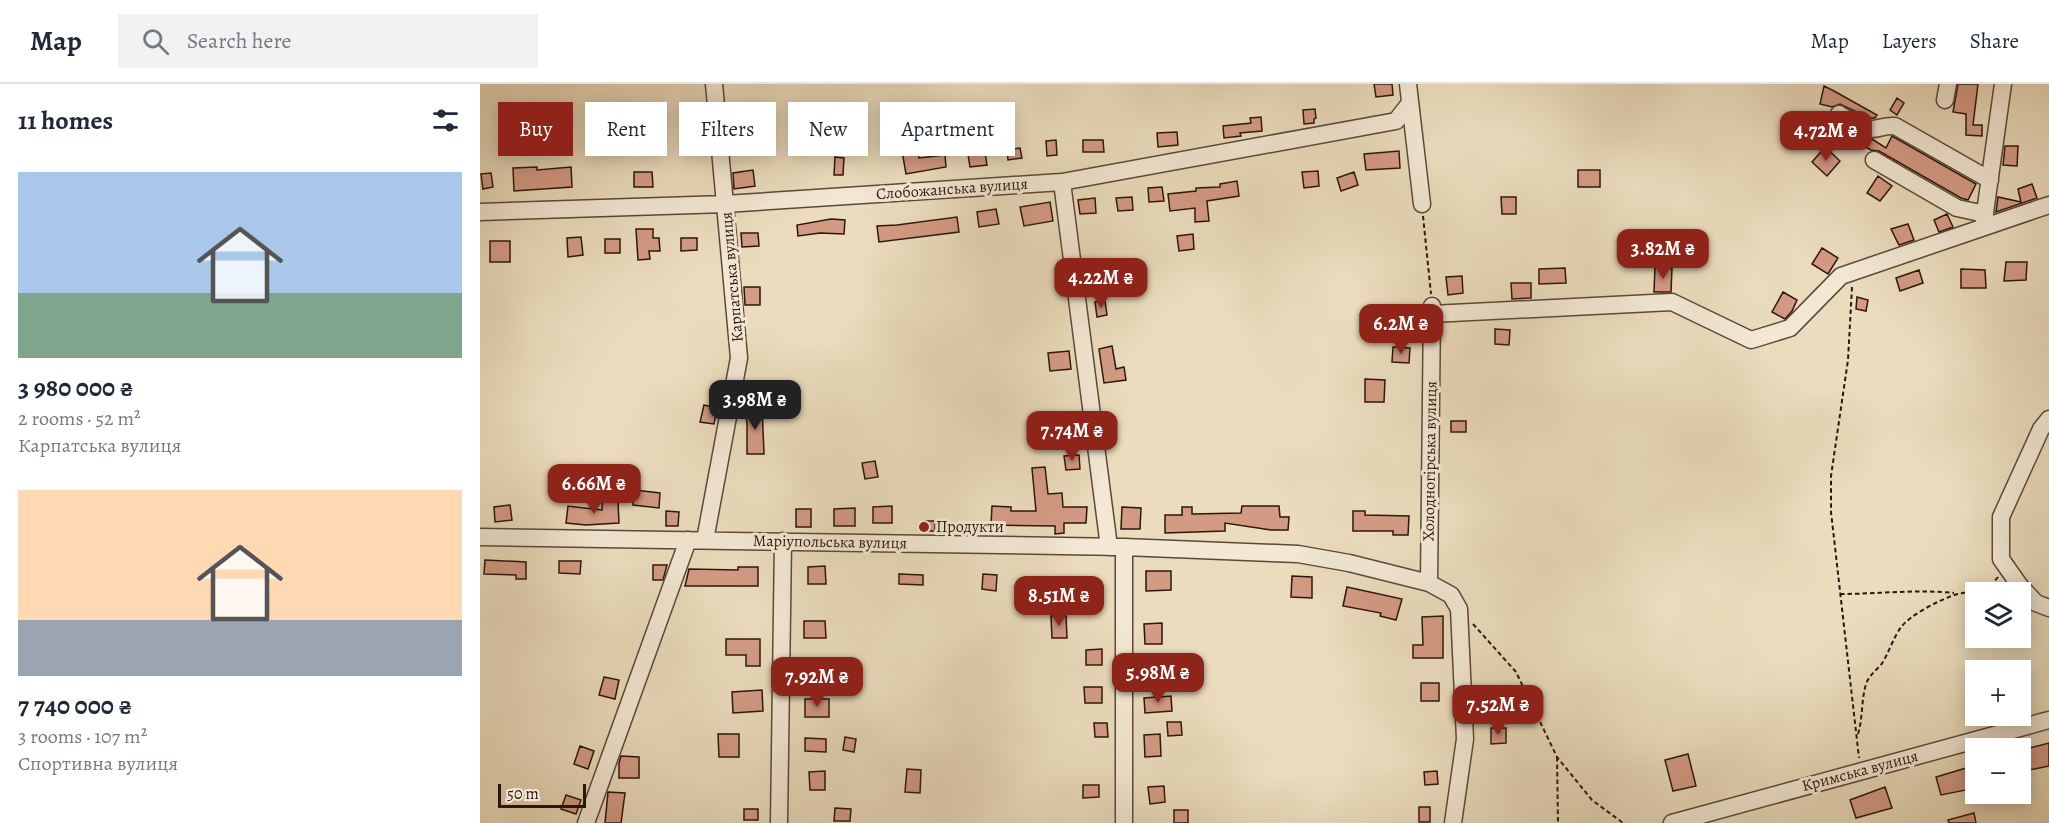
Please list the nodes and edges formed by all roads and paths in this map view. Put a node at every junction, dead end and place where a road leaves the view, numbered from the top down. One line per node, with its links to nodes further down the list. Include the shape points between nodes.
1 (714, 84): 9 (street, Карпатська вулиця)
2 (1408, 84): 4 (street)
3 (2003, 84): 7 (street)
4 (1410, 103): 8 (street, Слобожанська вулиця, via 1396,121); 10 (street)
5 (1839, 114): 7 (street, via 1865,128 1895,126)
6 (1874, 160): 13 (street)
7 (1989, 180): 13 (street)
8 (1062, 182): 9 (street, Слобожанська вулиця); 20 (street)
9 (725, 204): 12 (street, Слобожанська вулиця); 18 (street, Карпатська вулиця, via 739,358)
10 (1422, 204): 15 (path)
11 (2049, 205): 13 (street)
12 (480, 212)
13 (1984, 220): 14 (street)
14 (1852, 272): 15 (street, via 1841,276 1790,327 1751,340 1672,302); 25 (path, via 1848,360 1832,476 1831,512)
15 (1432, 310): 23 (street, Холодногірська вулиця)
16 (2049, 419): 21 (street, via 2001,518)
17 (480, 537): 18 (street, Маріупольська вулиця)
18 (697, 540): 19 (street, Маріупольська вулиця); 33 (street, Карпатська вулиця, via 639,677)
19 (783, 542): 20 (street, Маріупольська вулиця); 34 (street)
20 (1116, 547): 23 (street, Маріупольська вулиця, via 1298,554); 35 (street)
21 (2001, 559): 22 (path, via 2002,573); 27 (street, via 2036,603)
22 (1994, 582)
23 (1429, 583): 28 (street, via 1451,595)
24 (1965, 592): 26 (path)
25 (1840, 594): 26 (path); 30 (path)
26 (1958, 594): 30 (path, via 1901,626 1867,682)
27 (2049, 608)
28 (1459, 609): 31 (path, via 1516,672); 36 (street, via 1465,739)
29 (2049, 720): 32 (street, Кримська вулиця)
30 (1857, 737): 32 (path)
31 (1557, 756): 37 (path); 38 (path, via 1592,800)
32 (1861, 771): 39 (street, Кримська вулиця)
33 (586, 823)
34 (779, 823)
35 (1124, 823)
36 (1453, 823)
37 (1558, 823)
38 (1623, 823)
39 (1672, 823)

